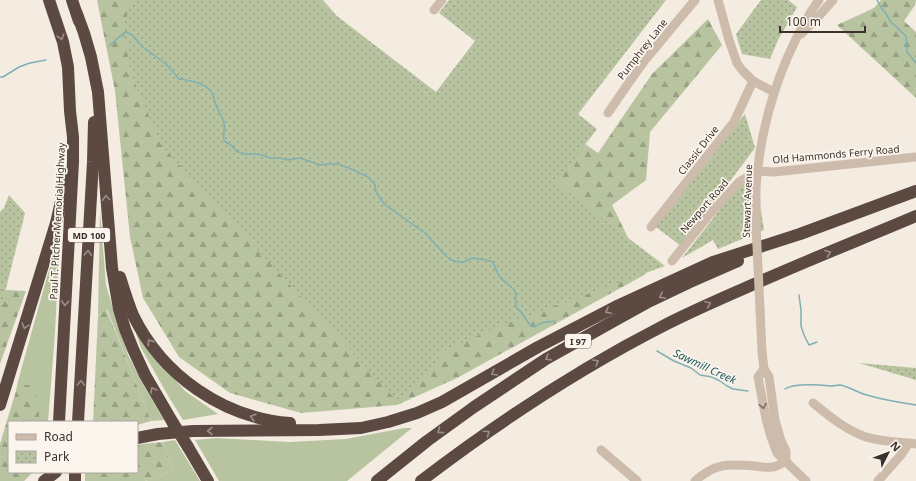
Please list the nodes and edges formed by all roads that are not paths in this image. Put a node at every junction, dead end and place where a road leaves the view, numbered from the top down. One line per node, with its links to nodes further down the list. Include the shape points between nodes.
1 (49, 0): 13 (highway, Paul T. Pitcher Memorial Highway / MD 100, one-way to 13, via 63,42 68,67)
2 (72, 0): 9 (highway, MD 100)
3 (442, 0): 8 (street)
4 (695, 0): 14 (street, Pumphrey Lane, via 645,60)
5 (718, 0): 11 (street, via 734,55 742,70)
6 (819, 0): 10 (street, Stewart Avenue)
7 (833, 0): 10 (street, Stewart Avenue)
8 (434, 10)
9 (77, 14): 20 (highway, one-way to 9, via 98,92 92,57); 30 (highway, MD 100, one-way to 9, via 94,124 88,59)
10 (796, 39): 12 (street, Stewart Avenue)
11 (753, 81): 12 (street); 23 (street, Classic Drive, via 734,122)
12 (774, 92): 16 (street, Stewart Avenue)
13 (70, 111): 28 (highway, one-way to 28, via 67,162 56,223); 29 (highway, Paul T. Pitcher Memorial Highway / MD 100, one-way to 29, via 73,162)
14 (608, 113)
15 (916, 158): 16 (street, Old Hammonds Ferry Road, via 774,172)
16 (758, 171): 26 (street, Newport Road, via 739,182); 35 (street, Stewart Avenue, bridge, via 756,225 764,369 758,377 771,437 777,453)
17 (916, 186): 19 (highway)
18 (916, 191): 19 (highway, I 97)
19 (866, 210): 25 (highway, I 97)
20 (108, 215): 31 (highway, one-way to 20, via 275,422 250,416 214,401 180,376 154,348 133,314 120,278); 39 (highway, one-way to 20, bridge, via 145,375 125,329 112,268)
21 (916, 216): 24 (highway, I 97)
22 (916, 221): 24 (highway)
23 (651, 227)
24 (874, 233): 36 (highway, I 97, one-way to 24, via 561,383 645,335 701,307)
25 (800, 234): 31 (highway, one-way to 31, via 713,262 580,325 442,402 417,413); 40 (highway, I 97, one-way to 40, via 677,288 546,359 474,407)
26 (672, 261)
27 (814, 403): 33 (street, via 835,420 861,435)
28 (0, 405)
29 (59, 421)
30 (78, 421)
31 (361, 428): 32 (highway, one-way to 32, via 193,431)
32 (138, 438)
33 (912, 443): 46 (street)
34 (601, 450): 43 (street)
35 (786, 461): 44 (street, via 773,467 722,466 713,468); 45 (street, Stewart Avenue)
36 (444, 463): 41 (highway, I 97); 42 (highway)
37 (55, 473): 38 (highway)
38 (44, 481)
39 (208, 481)
40 (377, 481)
41 (421, 481)
42 (425, 481)
43 (637, 481)
44 (695, 481)
45 (806, 481)
46 (878, 481)

